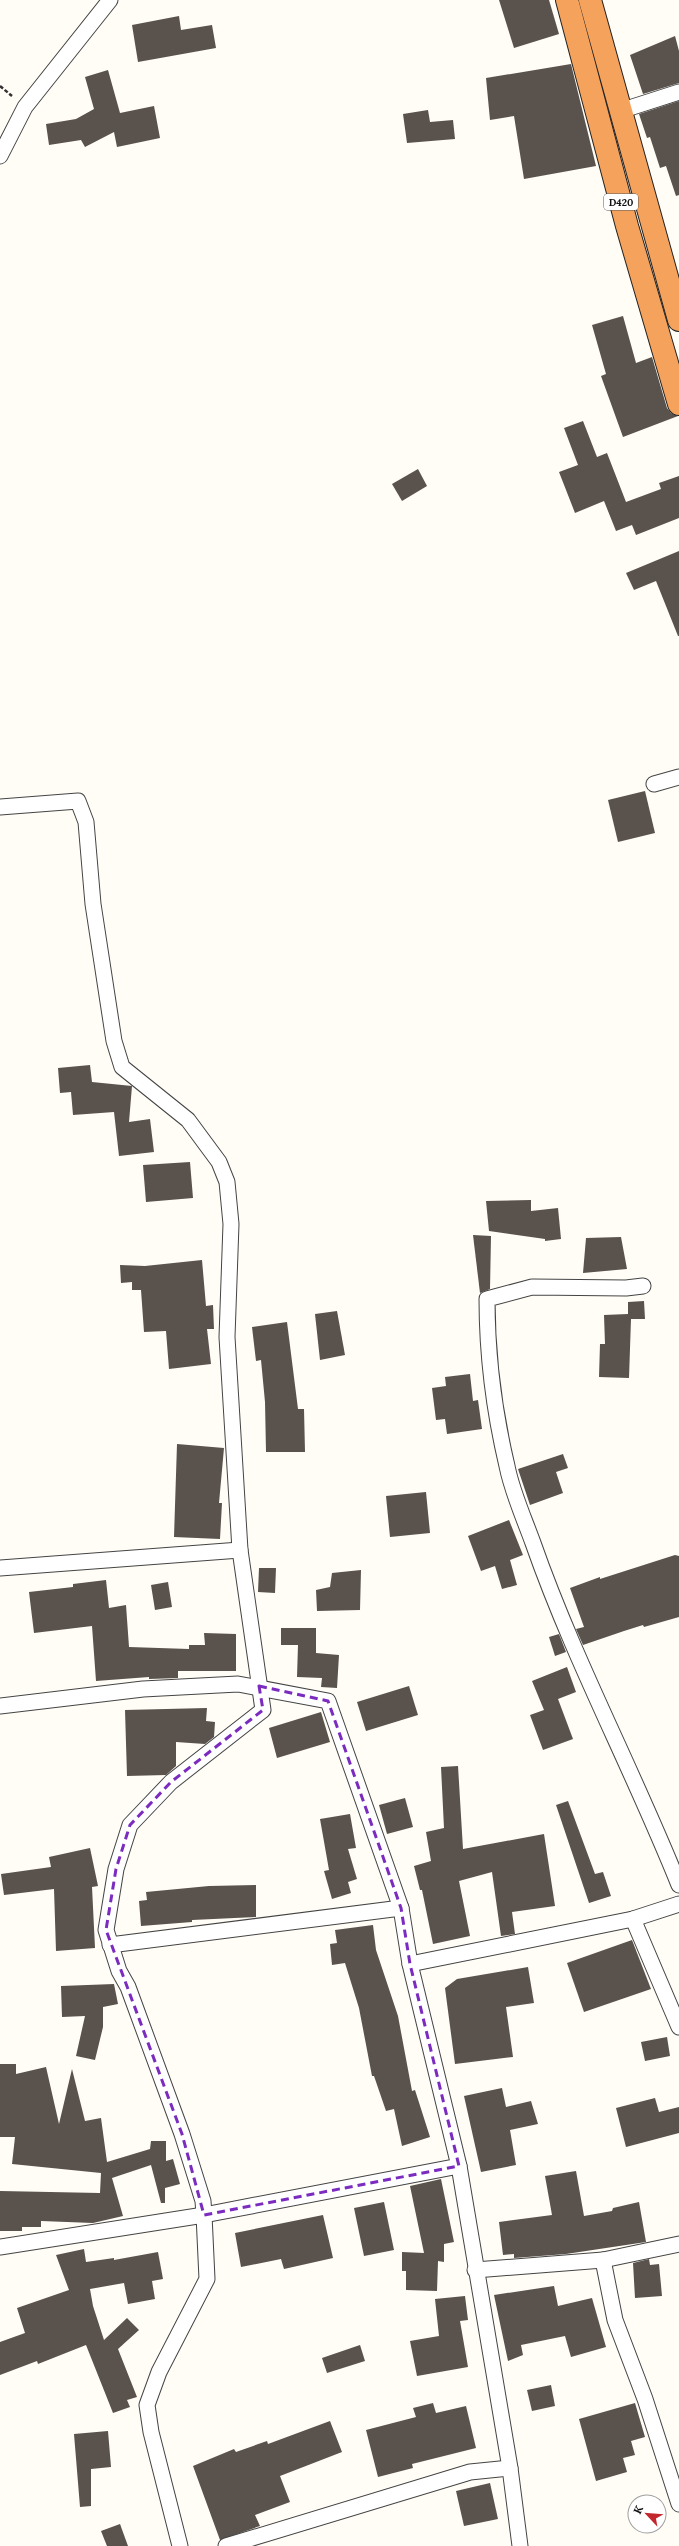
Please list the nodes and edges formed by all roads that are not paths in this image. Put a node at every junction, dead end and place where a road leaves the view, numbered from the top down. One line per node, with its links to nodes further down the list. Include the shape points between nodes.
1 (110, 0): 6 (street, via 25,107)
2 (567, 0): 8 (highway, D420, via 627,226)
3 (590, 0): 5 (highway, D420)
4 (679, 92): 5 (street)
5 (620, 110): 7 (highway, D420)
6 (0, 156)
7 (679, 320)
8 (679, 404)
9 (679, 777): 10 (street)
10 (654, 784)
11 (0, 807): 13 (street, via 78,800 86,822 93,904 114,1041 122,1067 188,1120 219,1162 227,1182 231,1224 227,1337)
12 (643, 1286): 17 (street, via 532,1287 487,1299 487,1330 491,1384 507,1468 550,1591 600,1707 650,1813)
13 (240, 1550): 14 (street); 15 (street)
14 (0, 1568)
15 (259, 1686): 16 (street, via 238,1684 144,1689); 19 (street, via 328,1701); 21 (street, via 263,1710 171,1782 130,1825 116,1869 108,1915 106,1930)
16 (0, 1706)
17 (679, 1885)
18 (679, 1904): 20 (street)
19 (401, 1908): 21 (street); 22 (street)
20 (633, 1919): 22 (street); 23 (street)
21 (110, 1945): 25 (street, via 182,2134 203,2201)
22 (410, 1964): 24 (street)
23 (679, 2027)
24 (459, 2166): 25 (street); 29 (street)
25 (204, 2215): 27 (street); 32 (street, via 207,2279 159,2372 147,2405 151,2432)
26 (679, 2244): 28 (street)
27 (0, 2247)
28 (603, 2260): 29 (street); 31 (street, via 615,2320 645,2399)
29 (475, 2270): 30 (street)
30 (510, 2468): 33 (street, via 470,2472); 34 (street)
31 (679, 2504)
32 (180, 2546)
33 (226, 2546)
34 (520, 2546)

